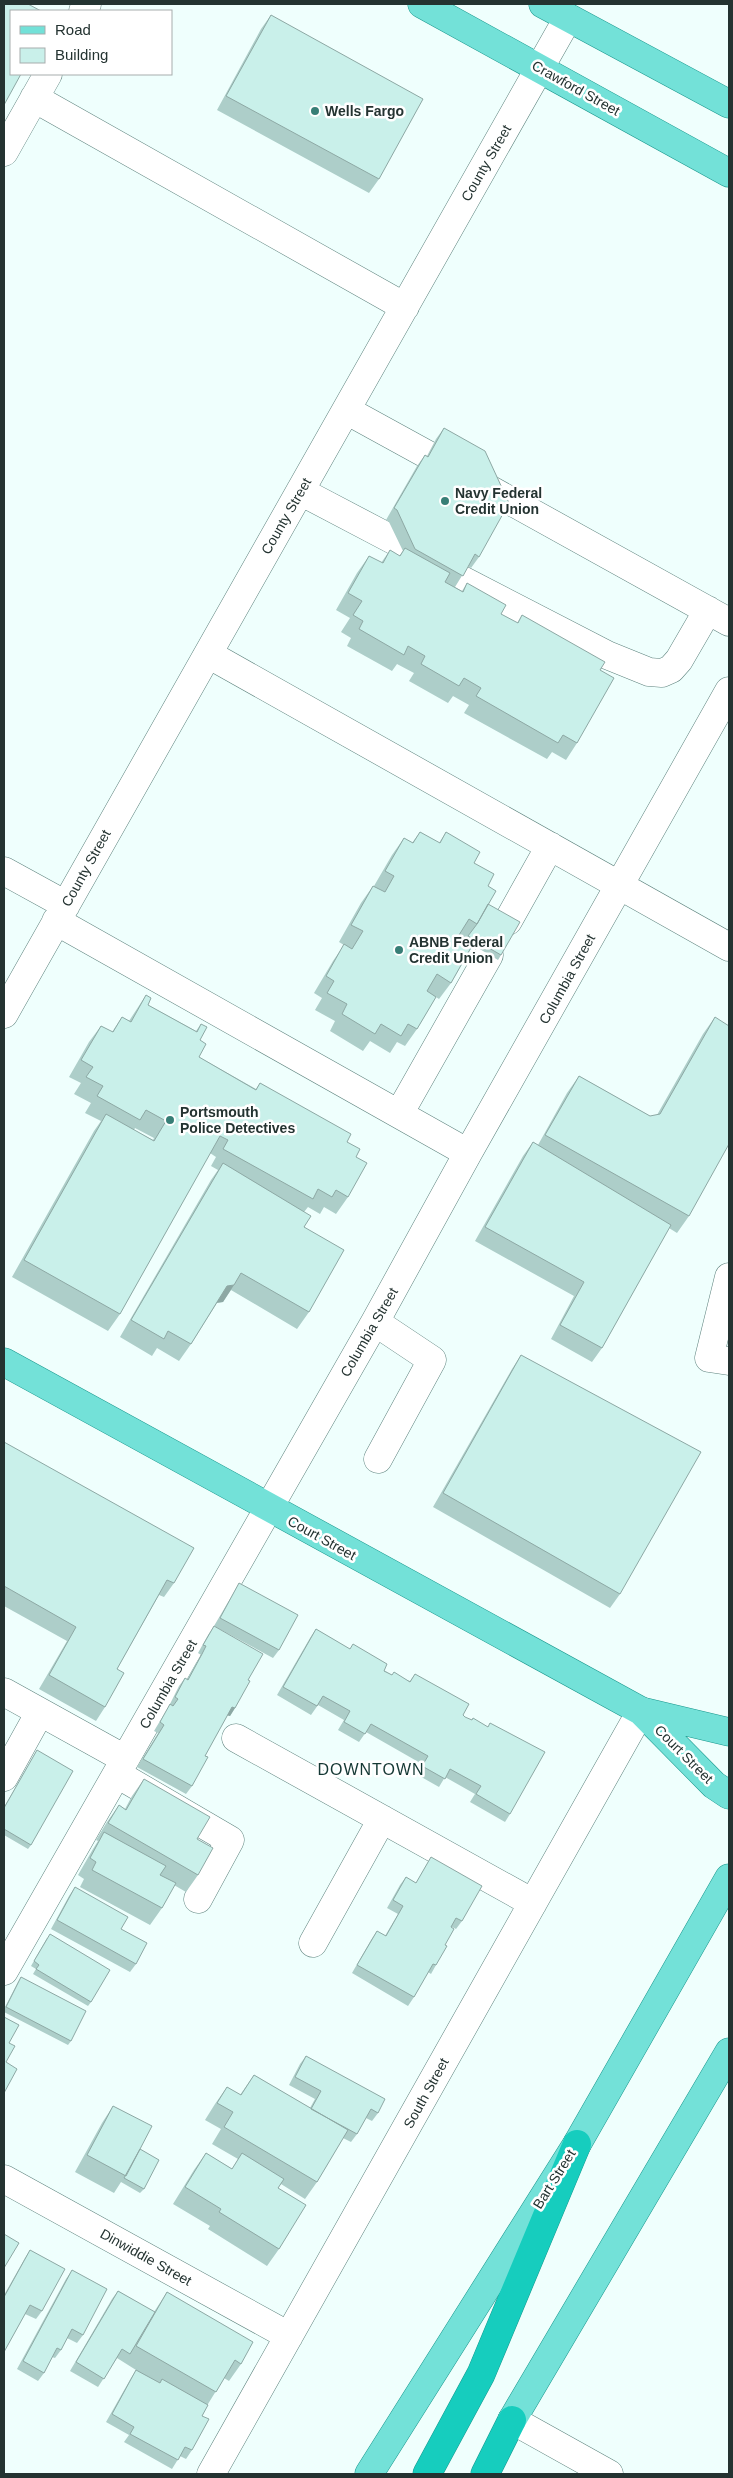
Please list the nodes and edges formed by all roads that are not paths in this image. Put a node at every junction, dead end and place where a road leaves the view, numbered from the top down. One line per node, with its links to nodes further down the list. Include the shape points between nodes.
1 (422, 4): 4 (main road, Crawford Street)
2 (543, 4): 3 (main road)
3 (568, 18): 4 (street, County Street); 7 (main road)
4 (539, 68): 9 (main road, Crawford Street); 10 (street, County Street)
5 (47, 75): 6 (street)
6 (34, 98): 8 (street); 10 (street)
7 (729, 104)
8 (4, 152)
9 (729, 173)
10 (405, 306): 11 (street, County Street)
11 (346, 410): 12 (street); 14 (street, County Street)
12 (428, 455)
13 (488, 488): 17 (street)
14 (300, 491): 15 (street); 18 (street, County Street)
15 (399, 543)
16 (460, 579): 17 (street, via 607,655 649,672 662,673 671,669)
17 (718, 616)
18 (208, 654): 20 (street); 23 (street, County Street)
19 (729, 691): 22 (street, Columbia Street)
20 (550, 846): 22 (street); 24 (street)
21 (4, 871): 23 (street)
22 (620, 885): 25 (street); 29 (street, Columbia Street)
23 (61, 913): 27 (street, County Street); 28 (street)
24 (508, 921)
25 (729, 947)
26 (489, 955): 28 (street)
27 (4, 1014)
28 (399, 1114): 29 (street)
29 (468, 1153): 31 (street, Columbia Street)
30 (729, 1277): 32 (street)
31 (376, 1322): 34 (street, via 432,1360); 35 (street, Columbia Street)
32 (719, 1359)
33 (4, 1362): 35 (main road, Court Street)
34 (378, 1459)
35 (268, 1509): 37 (main road, Court Street); 41 (street, Columbia Street)
36 (4, 1692): 38 (street)
37 (641, 1711): 39 (main road, Court Street); 43 (main road, Court Street, via 714,1785); 47 (street, South Street)
38 (40, 1712): 41 (street); 42 (street)
39 (729, 1732)
40 (236, 1738): 44 (street)
41 (121, 1766): 46 (street, via 230,1840); 49 (street, Columbia Street)
42 (4, 1777)
43 (729, 1795)
44 (382, 1818): 47 (street); 48 (street)
45 (729, 1878): 51 (main road, Bart Street)
46 (198, 1899)
47 (533, 1903): 53 (street, South Street)
48 (313, 1943)
49 (4, 1971)
50 (729, 2052): 54 (main road)
51 (577, 2144): 56 (main road, Bart Street); 57 (highway, via 480,2374)
52 (4, 2179): 53 (street, Dinwiddie Street)
53 (289, 2336): 55 (street, South Street)
54 (512, 2420): 58 (highway); 59 (street)
55 (211, 2474)
56 (369, 2474)
57 (427, 2474)
58 (485, 2474)
59 (608, 2474)

